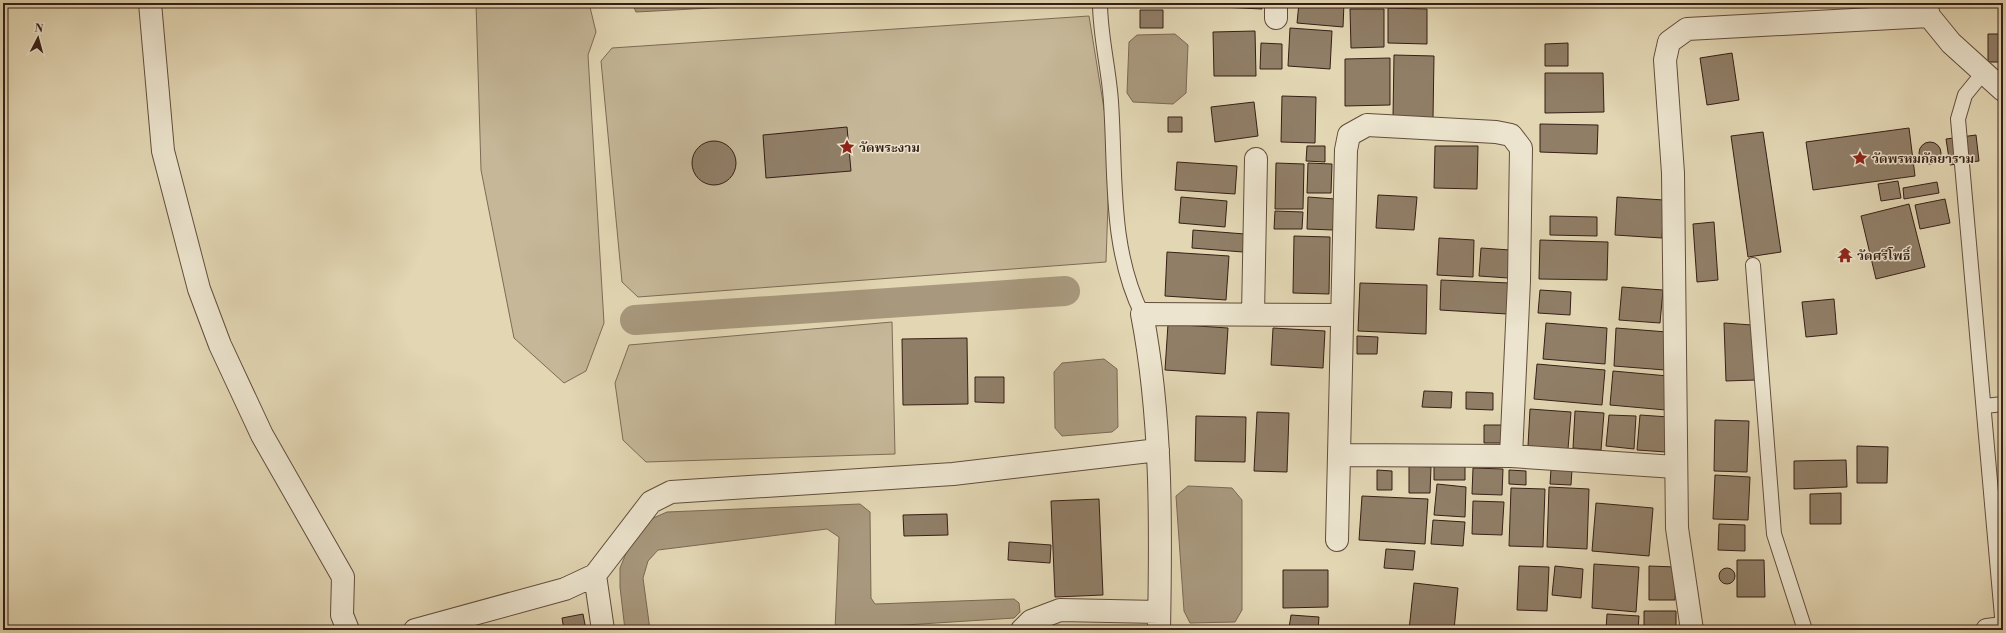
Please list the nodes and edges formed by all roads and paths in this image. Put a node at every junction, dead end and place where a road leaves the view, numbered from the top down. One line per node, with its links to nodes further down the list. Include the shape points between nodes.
1 (150, 3): 21 (street, via 163,151 199,289 220,345 262,435 344,577 342,615)
2 (1100, 3): 8 (lane, via 1111,102 1118,240 1131,292)
3 (1927, 9): 4 (street, via 1951,43); 16 (street, via 1687,29 1669,42 1665,60 1673,173)
4 (1983, 74): 5 (street); 12 (lane, via 1965,94 1958,119)
5 (2003, 90)
6 (1256, 159): 9 (street)
7 (1753, 265): 26 (lane, via 1774,534)
8 (1142, 314): 9 (street); 13 (street)
9 (1253, 314): 10 (street)
10 (1342, 315): 14 (street); 15 (street, via 1346,150 1349,135 1367,125 1511,135 1521,148 1519,281)
11 (2003, 404): 12 (lane)
12 (1985, 406): 20 (lane)
13 (1158, 450): 18 (street, via 953,474 670,492 651,502); 19 (street, via 1161,536)
14 (1339, 455): 15 (street); 17 (street)
15 (1511, 456): 16 (street)
16 (1676, 467): 25 (street, via 1678,528)
17 (1337, 540)
18 (595, 575): 22 (street, via 565,590); 23 (street)
19 (1159, 621): 24 (street, via 1060,610 1031,621)
20 (2003, 628): 27 (street)
21 (348, 630)
22 (414, 630)
23 (603, 630)
24 (1022, 630)
25 (1692, 630)
26 (1805, 630)
27 (1987, 630)

